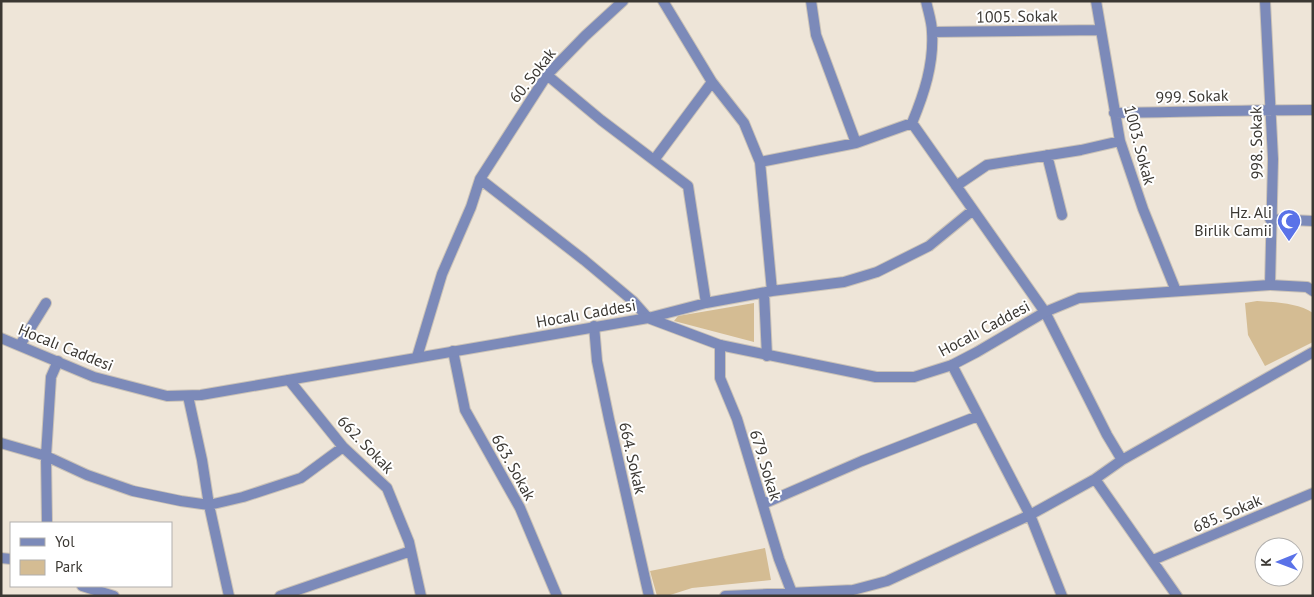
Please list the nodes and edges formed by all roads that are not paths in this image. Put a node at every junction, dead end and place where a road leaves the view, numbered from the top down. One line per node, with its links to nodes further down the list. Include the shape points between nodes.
1 (623, 1): 9 (street, 60. Sokak)
2 (663, 1): 10 (street)
3 (811, 1): 16 (street, via 816,35)
4 (926, 1): 8 (street)
5 (1096, 1): 7 (street, 1003. Sokak)
6 (1264, 1): 11 (street, 998. Sokak)
7 (1101, 30): 8 (street, 1005. Sokak); 13 (street, 1003. Sokak)
8 (932, 32): 14 (street, via 930,69)
9 (547, 75): 18 (street); 20 (street, 60. Sokak)
10 (712, 82): 18 (street); 19 (street, via 744,122)
11 (1272, 110): 12 (street, 999. Sokak); 13 (street, 999. Sokak); 24 (street, 998. Sokak)
12 (1313, 110)
13 (1114, 113): 15 (street, 1003. Sokak)
14 (912, 123): 16 (street); 21 (street)
15 (1120, 141): 17 (street); 27 (street, 1003. Sokak, via 1142,209)
16 (856, 142): 19 (street)
17 (1047, 155): 21 (street, via 987,165); 23 (street)
18 (655, 161): 31 (street, via 688,186)
19 (760, 162): 29 (street)
20 (480, 179): 33 (street, via 591,266); 41 (street, 60. Sokak, via 442,274)
21 (956, 186): 22 (street)
22 (973, 210): 29 (street, via 928,246 877,272 844,282); 32 (street)
23 (1062, 215)
24 (1270, 219): 25 (street); 26 (street, 998. Sokak)
25 (1313, 222)
26 (1270, 286): 27 (street, Hocalı Caddesi); 28 (street, Hocalı Caddesi, via 1308,287)
27 (1176, 291): 32 (street, Hocalı Caddesi, via 1079,298)
28 (1313, 291)
29 (768, 292): 31 (street); 40 (street)
30 (46, 303): 36 (street)
31 (706, 303): 33 (street)
32 (1045, 312): 43 (street, Hocalı Caddesi); 50 (street)
33 (648, 318): 34 (street, Hocalı Caddesi); 37 (street, Hocalı Caddesi)
34 (594, 326): 38 (street, Hocalı Caddesi); 68 (street, 664. Sokak, via 597,361)
35 (1, 338): 36 (street, Hocalı Caddesi)
36 (20, 345): 42 (street, Hocalı Caddesi)
37 (720, 346): 40 (street, Hocalı Caddesi); 53 (street, 679. Sokak, via 720,378 737,419)
38 (453, 351): 41 (street, Hocalı Caddesi); 67 (street, 663. Sokak, via 465,410 520,508)
39 (1313, 352): 50 (street)
40 (767, 356): 43 (street, Hocalı Caddesi, via 876,377 914,377)
41 (417, 357): 44 (street, Hocalı Caddesi)
42 (58, 361): 45 (street, Hocalı Caddesi, via 94,377 167,396); 49 (street, via 51,377)
43 (952, 365): 46 (street)
44 (289, 380): 45 (street, Hocalı Caddesi); 48 (street, 662. Sokak)
45 (188, 396): 54 (street)
46 (978, 416): 53 (street); 55 (street)
47 (1, 443): 49 (street)
48 (343, 447): 54 (street, via 301,478); 57 (street, 662. Sokak, via 387,488)
49 (46, 456): 54 (street, via 133,491); 56 (street)
50 (1122, 460): 51 (street)
51 (1095, 479): 55 (street); 58 (street)
52 (1313, 493): 58 (street, 685. Sokak)
53 (763, 504): 60 (street, 679. Sokak)
54 (209, 505): 64 (street)
55 (1030, 515): 61 (street); 70 (street)
56 (47, 522)
57 (411, 551): 65 (street); 66 (street, 662. Sokak)
58 (1153, 560): 71 (street)
59 (85, 590): 63 (street)
60 (792, 593): 61 (street); 62 (street)
61 (854, 593)
62 (740, 595): 69 (street)
63 (114, 596)
64 (229, 596)
65 (280, 596)
66 (421, 596)
67 (557, 596)
68 (649, 596)
69 (725, 596)
70 (1062, 596)
71 (1177, 596)

